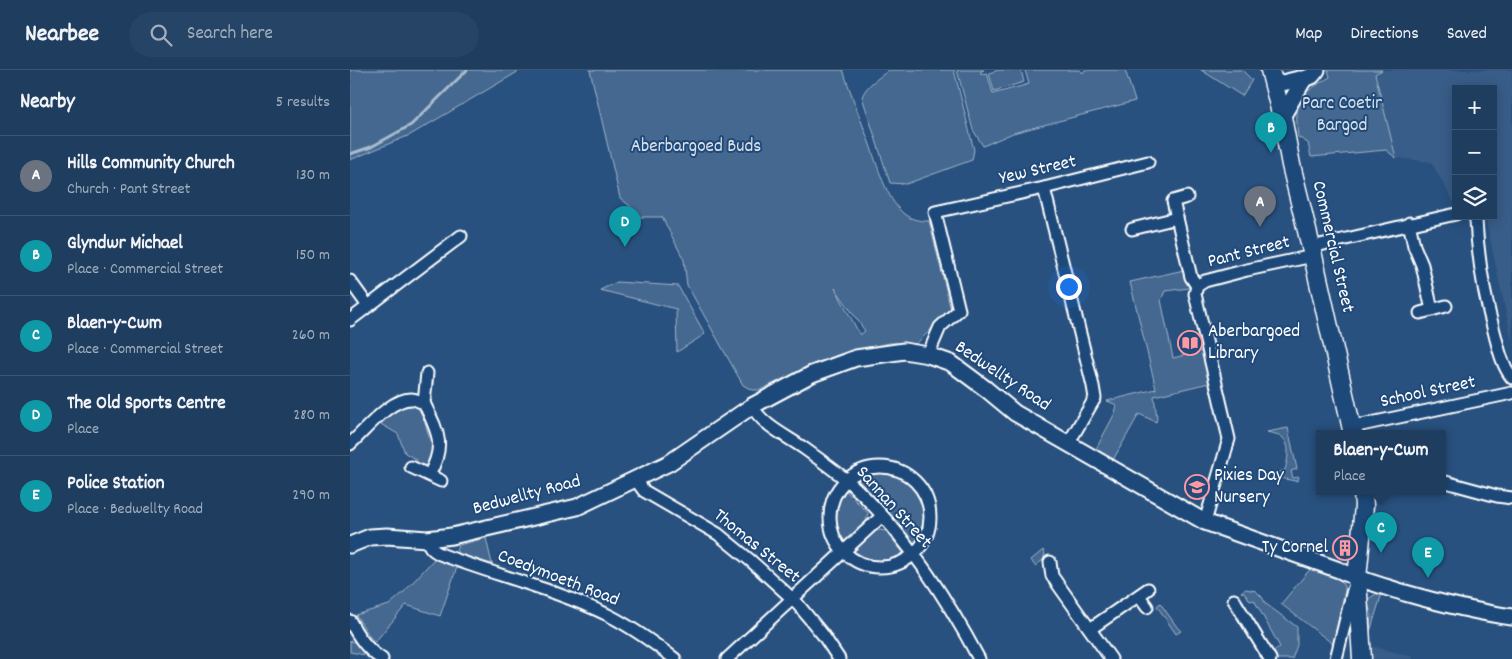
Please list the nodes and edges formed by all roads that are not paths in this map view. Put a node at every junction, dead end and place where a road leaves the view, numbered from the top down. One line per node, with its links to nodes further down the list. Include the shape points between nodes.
1 (1317, 70): 3 (main road)
2 (1272, 74): 3 (main road); 4 (main road, Commercial Street)
3 (1304, 80): 4 (main road)
4 (1282, 117): 14 (main road, Commercial Street)
5 (1148, 162): 6 (street, Yew Street)
6 (1044, 188): 22 (street, Yew Street, via 935,212 959,310 940,326); 31 (street, via 1095,398)
7 (1186, 197): 9 (street, via 1173,200)
8 (1452, 215): 11 (street, Pant Street)
9 (1177, 218): 12 (street); 16 (street, via 1191,277)
10 (1476, 220): 24 (street, via 1477,251 1485,299 1501,357)
11 (1409, 223): 14 (street, Pant Street); 19 (street)
12 (1132, 229)
13 (461, 236): 17 (street)
14 (1312, 251): 16 (street, Pant Street); 28 (main road, Commercial Street)
15 (350, 281): 17 (street)
16 (1197, 286): 41 (street, Pant Street, via 1195,294 1229,439)
17 (368, 306): 21 (street)
18 (1446, 306): 19 (street)
19 (1432, 310): 20 (street)
20 (1420, 313)
21 (350, 320)
22 (928, 355): 27 (main road, Bedwellty Road, via 904,351 856,358 812,374); 31 (main road, Bedwellty Road, via 951,363 1015,413)
23 (427, 373): 26 (street)
24 (1512, 378)
25 (1512, 393): 29 (street, School Street)
26 (424, 403): 30 (street, via 413,399 384,410); 33 (street, via 440,446)
27 (752, 406): 34 (main road, Bedwellty Road, via 669,463); 35 (street, Sannan Street, via 766,423)
28 (1352, 430)
29 (1356, 430)
30 (350, 444)
31 (1068, 444): 41 (main road, Bedwellty Road)
32 (411, 467): 33 (street)
33 (429, 475): 36 (street)
34 (636, 480): 42 (main road, Bedwellty Road, via 577,506); 48 (street, Thomas Street, via 644,491 718,534)
35 (847, 480): 40 (street, Sannan Street); 44 (street, via 836,491 829,506 829,524); 45 (street, via 860,470 875,467 898,470 917,482 926,496 930,526 925,541)
36 (441, 481)
37 (1446, 482): 39 (street)
38 (1363, 495): 47 (main road)
39 (1512, 498)
40 (882, 516): 44 (street); 45 (street, Sannan Street)
41 (1205, 522): 47 (main road, Bedwellty Road)
42 (427, 539): 43 (main road, Bedwellty Road, via 388,536); 55 (street, Coedymoeth Road, via 433,550 440,554 609,616 645,636)
43 (351, 542)
44 (842, 552): 45 (street, via 872,567 896,565); 48 (street)
45 (913, 554): 58 (street, Sannan Street, via 941,593)
46 (1050, 562): 53 (street, via 1052,576)
47 (1357, 578): 51 (main road, Bedwellty Road, via 1439,602); 61 (street); 62 (main road)
48 (792, 599): 56 (street); 57 (street, Thomas Street)
49 (1234, 600): 60 (street)
50 (1147, 607): 53 (street, via 1144,592)
51 (1512, 617)
52 (351, 628): 54 (street)
53 (1090, 629): 59 (street)
54 (382, 659)
55 (675, 659)
56 (727, 659)
57 (839, 659)
58 (979, 659)
59 (1111, 659)
60 (1270, 659)
61 (1336, 659)
62 (1362, 659)

